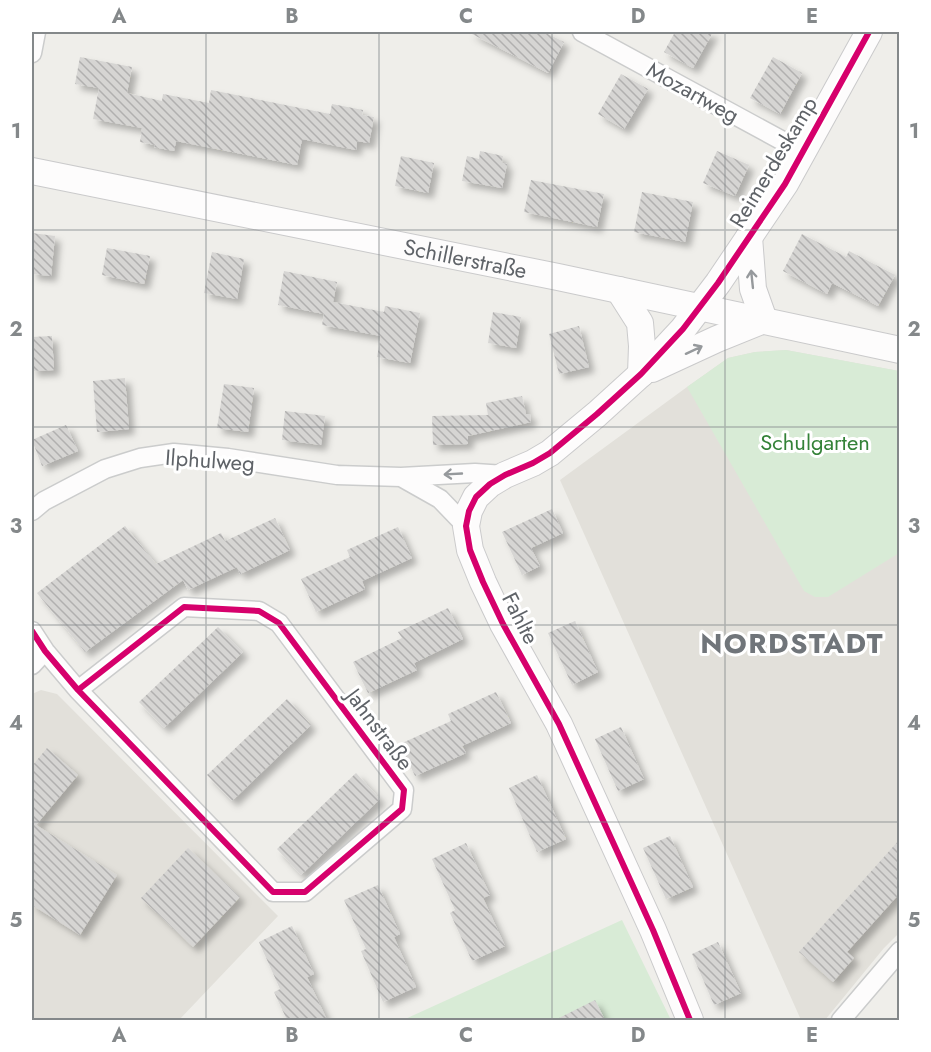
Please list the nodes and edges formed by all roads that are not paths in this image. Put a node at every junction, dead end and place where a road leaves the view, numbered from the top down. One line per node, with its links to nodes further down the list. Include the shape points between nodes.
1 (36, 32): 4 (street)
2 (582, 32): 5 (street, Mozartweg)
3 (869, 32): 5 (main road, Reimerdeskamp)
4 (32, 52)
5 (803, 152): 7 (main road, Reimerdeskamp)
6 (32, 171): 8 (main road, Schillerstraße)
7 (749, 237): 9 (main road, Reimerdeskamp); 10 (main road, one-way to 7, via 753,289)
8 (619, 290): 9 (main road, Schillerstraße); 12 (main road, via 640,323)
9 (700, 307): 10 (main road, Schillerstraße); 12 (main road)
10 (764, 321): 11 (main road, Schillerstraße); 12 (main road, one-way to 10)
11 (900, 350)
12 (641, 374): 13 (main road, via 550,453)
13 (505, 475): 14 (street, Ilphulweg, one-way to 14); 16 (main road, via 476,497)
14 (401, 477): 15 (street, Ilphulweg, via 337,475 174,453 105,469); 16 (street, Ilphulweg, via 440,498)
15 (32, 511)
16 (466, 526): 22 (main road, Fahlte, via 470,550 483,582 559,724)
17 (32, 631): 18 (street, Jahnstraße)
18 (45, 651): 19 (street); 20 (street, Jahnstraße)
19 (32, 665)
20 (78, 690): 20 (street, Jahnstraße, via 184,607 259,611 279,622 404,790 402,809 305,892 273,892)
21 (900, 951): 23 (street)
22 (690, 1020)
23 (842, 1020)

